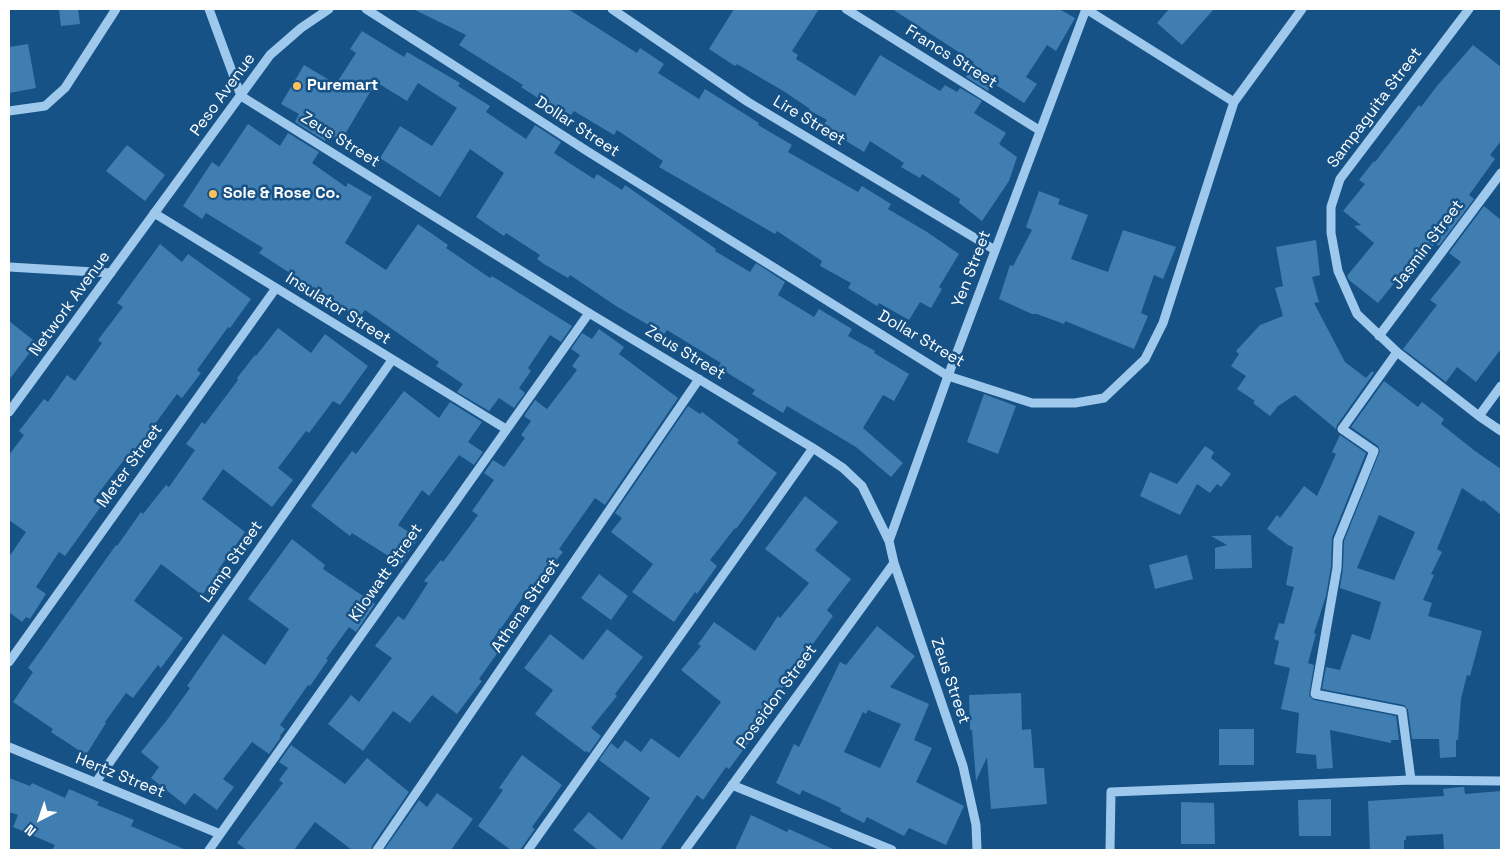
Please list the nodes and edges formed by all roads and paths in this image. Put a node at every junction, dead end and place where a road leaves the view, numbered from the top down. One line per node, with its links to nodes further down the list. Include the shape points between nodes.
1 (116, 9): 12 (street, via 65,88 45,106)
2 (209, 9): 10 (street)
3 (329, 9): 10 (street, Peso Avenue, via 270,55)
4 (366, 9): 24 (street, Dollar Street)
5 (612, 9): 16 (street, Lire Street, via 748,102)
6 (846, 9): 13 (street, Francs Street)
7 (1086, 9): 11 (street); 13 (street, Yen Street)
8 (1302, 9): 11 (street, Dollar Street)
9 (1468, 9): 21 (street, Sampaguita Street, via 1340,179 1331,207 1331,233 1338,271 1357,314)
10 (241, 96): 15 (street, Peso Avenue); 20 (street, Zeus Street)
11 (1234, 102): 24 (street, Dollar Street, via 1163,323 1145,359 1104,398 1075,403 1032,403)
12 (9, 111)
13 (1039, 130): 16 (street, Yen Street)
14 (1501, 173): 21 (street, Jasmin Street)
15 (154, 213): 18 (street, Network Avenue); 19 (street, Insulator Street)
16 (996, 250): 24 (street, Yen Street)
17 (9, 267): 18 (street)
18 (111, 273): 27 (street, Network Avenue)
19 (276, 288): 23 (street, Insulator Street); 34 (street, Meter Street)
20 (589, 313): 25 (street, Zeus Street); 29 (street, Kilowatt Street)
21 (1379, 336): 22 (street, Sampaguita Street)
22 (1397, 352): 28 (street, Sampaguita Street); 36 (street, via 1342,429 1374,451 1338,540 1337,568 1316,694 1402,711)
23 (392, 360): 29 (street, Insulator Street); 38 (street, Lamp Street)
24 (948, 376): 32 (street, Yen Street)
25 (699, 379): 31 (street, Zeus Street); 42 (street, Athena Street)
26 (1501, 386): 28 (street)
27 (9, 412)
28 (1479, 416): 30 (street, Sampaguita Street)
29 (506, 429): 40 (street, Kilowatt Street)
30 (1501, 431)
31 (813, 448): 32 (street, Zeus Street, via 843,468 862,486); 43 (street)
32 (889, 541): 33 (street, Zeus Street)
33 (894, 562): 39 (street, Poseidon Street); 46 (street, Zeus Street, via 963,766 976,825)
34 (9, 662)
35 (9, 747): 38 (street, Hertz Street)
36 (1411, 780): 37 (street); 47 (street, via 1111,792)
37 (1501, 781)
38 (96, 782): 40 (street, Hertz Street)
39 (732, 785): 44 (street, Poseidon Street); 45 (street)
40 (220, 834): 41 (street, Kilowatt Street)
41 (209, 850)
42 (377, 850)
43 (528, 850)
44 (686, 850)
45 (892, 850)
46 (977, 850)
47 (1110, 850)

